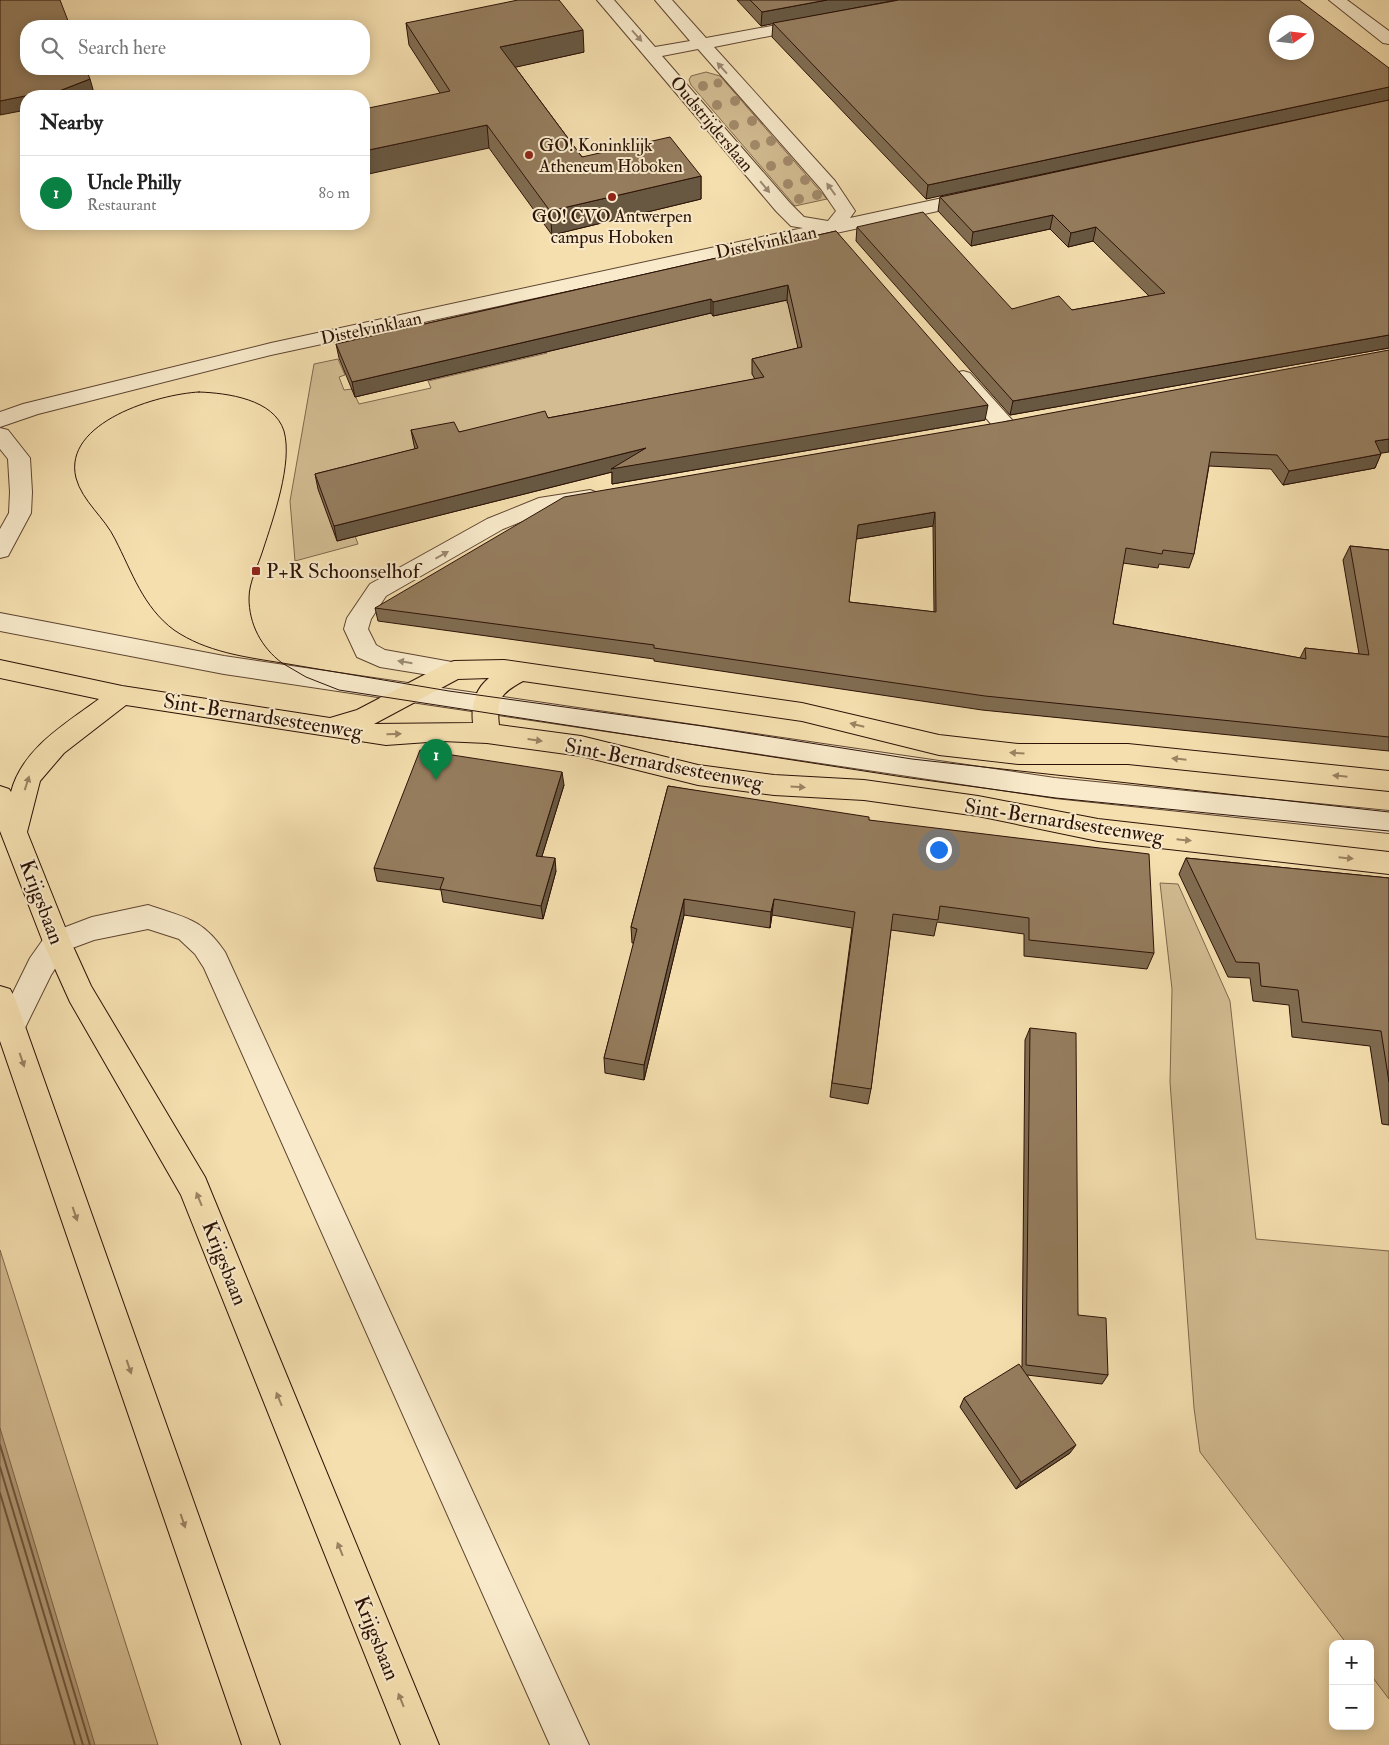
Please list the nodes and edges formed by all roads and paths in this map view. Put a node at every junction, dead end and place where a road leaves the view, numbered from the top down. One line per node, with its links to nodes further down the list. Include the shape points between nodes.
1 (605, 0): 7 (street, Oudstrijderslaan, one-way to 7)
2 (663, 0): 6 (street)
3 (1337, 0): 5 (street)
4 (828, 20): 6 (street)
5 (1389, 39)
6 (701, 44): 7 (street); 9 (street, one-way to 6, via 846,211 828,185)
7 (652, 53): 9 (street, Oudstrijderslaan, one-way to 9, via 783,208 798,222)
8 (990, 194): 9 (street, Distelvinklaan)
9 (838, 235): 11 (street, Distelvinklaan, via 271,349 40,406)
10 (953, 367): 12 (street)
11 (0, 420)
12 (1005, 426)
13 (0, 435): 15 (street, via 19,458 21,492 20,513)
14 (606, 495): 18 (street, one-way to 14, via 380,658 366,650 356,629 359,618 378,590 495,524 527,510)
15 (0, 550)
16 (0, 622): 20 (street, via 224,665)
17 (0, 669): 21 (main road, Sint-Bernardsesteenweg)
18 (454, 670): 19 (main road); 20 (main road)
19 (523, 670): 22 (main road, via 494,686); 25 (main road, one-way to 19, via 1128,754 1019,754 939,745 802,712)
20 (410, 692): 22 (street); 23 (main road, via 365,717)
21 (122, 695): 23 (main road, Sint-Bernardsesteenweg); 28 (main road, one-way to 21, via 28,777 55,746)
22 (485, 703): 24 (main road); 27 (street, via 1055,788)
23 (328, 727): 24 (main road, Sint-Bernardsesteenweg, one-way to 24, via 386,735 442,731)
24 (487, 733): 29 (main road, Sint-Bernardsesteenweg, one-way to 29, via 581,746 707,776 774,786 864,790 978,806 1098,830)
25 (1389, 781)
26 (0, 796): 28 (main road, Krijgsbaan)
27 (1389, 822)
28 (14, 830): 30 (main road, Krijgsbaan)
29 (1389, 863)
30 (57, 942): 32 (street, via 40,967); 34 (main road, Krijgsbaan, one-way to 30, via 194,1186 80,993); 35 (street, via 148,917 189,931 215,961)
31 (0, 998): 32 (main road)
32 (10, 1029): 33 (main road, one-way to 33)
33 (261, 1745)
34 (420, 1745)
35 (570, 1745)

